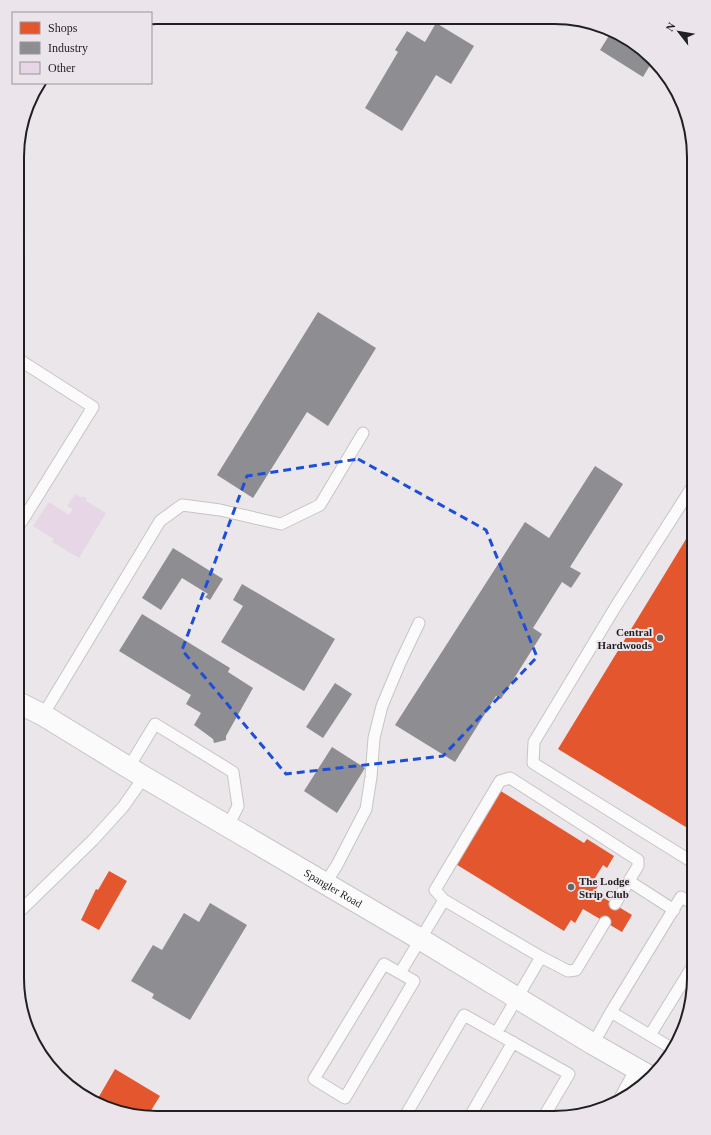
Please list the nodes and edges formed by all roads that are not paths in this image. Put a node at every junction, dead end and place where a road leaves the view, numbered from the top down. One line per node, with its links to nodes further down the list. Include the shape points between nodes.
1 (24, 363): 4 (lane, via 93,407)
2 (363, 433): 7 (lane, via 320,505 281,524 182,504 160,521)
3 (687, 495): 10 (lane, via 534,742 533,763)
4 (24, 518)
5 (419, 623): 12 (lane, via 382,706 374,738 366,809)
6 (24, 706): 7 (street, Spangler Road)
7 (43, 715): 8 (street, Spangler Road)
8 (136, 772): 9 (street, Spangler Road); 9 (lane, via 155,724 233,772 238,806); 16 (lane, via 123,807)
9 (228, 826): 12 (street, Spangler Road)
10 (687, 858)
11 (629, 881): 13 (lane, via 638,866 638,860 510,778 500,781 435,890); 15 (lane); 17 (lane)
12 (325, 884): 19 (street, Spangler Road)
13 (444, 900): 19 (lane); 20 (lane)
14 (687, 900): 17 (lane, via 682,898)
15 (615, 904)
16 (24, 907)
17 (674, 910): 24 (lane)
18 (605, 922): 20 (lane, via 576,970 568,971)
19 (420, 939): 21 (lane); 23 (street, Spangler Road)
20 (541, 957): 23 (lane)
21 (400, 973): 21 (lane, via 384,964 314,1079 345,1098 414,982)
22 (687, 975): 26 (lane)
23 (517, 998): 25 (lane); 28 (street, Spangler Road)
24 (612, 1012): 26 (lane); 28 (lane)
25 (497, 1032): 27 (lane); 32 (lane, via 464,1015)
26 (650, 1036): 29 (lane)
27 (513, 1042): 33 (lane); 34 (lane, via 569,1074)
28 (593, 1044): 30 (street, Spangler Road)
29 (668, 1046)
30 (642, 1072): 31 (lane)
31 (627, 1089)
32 (408, 1111)
33 (473, 1111)
34 (547, 1111)

